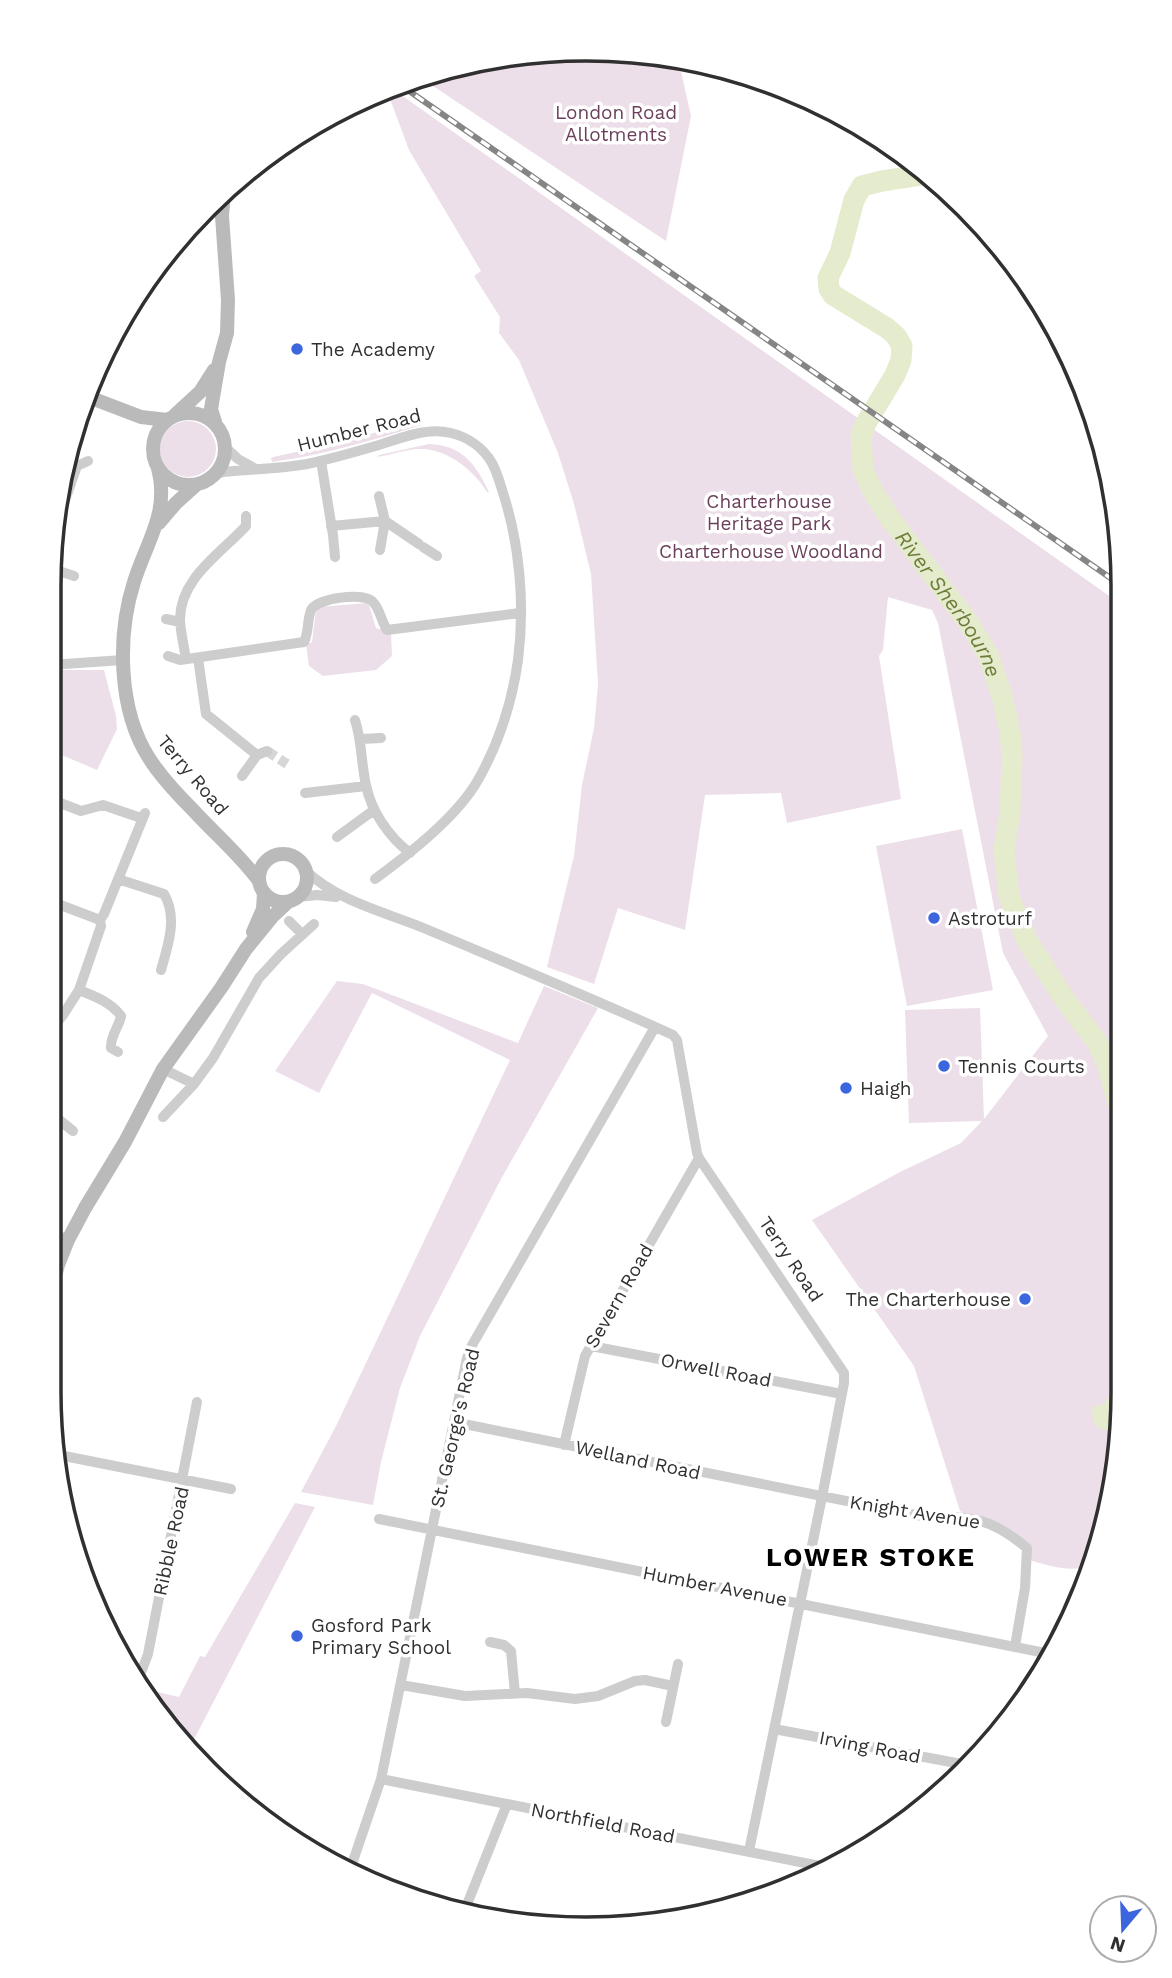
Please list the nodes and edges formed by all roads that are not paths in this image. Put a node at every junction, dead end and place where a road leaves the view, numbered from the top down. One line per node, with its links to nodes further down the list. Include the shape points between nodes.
1 (223, 208): 2 (main road, via 228,300)
2 (219, 362): 5 (main road, via 200,392); 6 (main road, via 211,409)
3 (95, 400): 4 (main road)
4 (124, 411): 5 (main road); 8 (main road, via 138,422)
5 (171, 418): 6 (main road, via 198,414); 8 (main road, via 156,432)
6 (216, 425): 7 (main road)
7 (225, 447): 13 (street); 14 (main road)
8 (153, 450): 12 (main road)
9 (88, 461): 11 (street)
10 (321, 461): 13 (street, Humber Road); 19 (street); 26 (street, Humber Road, via 421,432 451,433 477,446 493,465 506,501 517,555)
11 (76, 463)
12 (156, 465): 15 (main road, via 169,480); 20 (main road, Terry Road, via 162,494)
13 (256, 469): 14 (street, Humber Road)
14 (214, 475): 15 (main road)
15 (197, 484): 20 (main road, Terry Road)
16 (379, 496): 18 (street)
17 (246, 516): 28 (street, via 246,526 194,578 181,606)
18 (385, 521): 19 (street); 21 (street); 22 (street)
19 (331, 526): 23 (street)
20 (154, 529): 32 (main road, Terry Road, via 130,596)
21 (380, 550)
22 (437, 556)
23 (335, 557)
24 (61, 572): 25 (street)
25 (74, 576)
26 (520, 613): 30 (street, via 387,630 372,600 365,596 341,598 311,610 304,642); 46 (street, Humber Road, via 518,658 500,735 476,783)
27 (166, 619): 28 (street)
28 (180, 622): 31 (street)
29 (168, 656): 31 (street)
30 (198, 658): 31 (street); 38 (street, via 206,714)
31 (186, 659)
32 (123, 660): 33 (street); 45 (main road, Terry Road, via 133,723 149,759)
33 (61, 665)
34 (355, 720): 36 (street)
35 (381, 738): 36 (street)
36 (361, 739): 40 (street)
37 (267, 751): 38 (street)
38 (257, 755): 39 (street)
39 (242, 776)
40 (366, 786): 41 (street); 43 (street)
41 (305, 793)
42 (61, 803): 49 (street, via 81,811 103,805 143,815)
43 (374, 810): 44 (street); 46 (street)
44 (337, 837)
45 (224, 840): 47 (main road, Terry Road); 51 (main road, Terry Road)
46 (410, 853): 50 (street, Humber Road)
47 (270, 858): 48 (main road, via 290,856 299,860); 51 (main road, via 261,869)
48 (306, 872): 52 (main road, via 305,887); 53 (street, Terry Road)
49 (118, 879): 55 (street); 60 (street, via 164,894 169,902 170,939)
50 (376, 879)
51 (261, 887): 52 (main road, via 273,900); 59 (main road, via 263,909)
52 (293, 899): 53 (street, Terry Road, via 317,895); 59 (main road)
53 (350, 900): 63 (street, Terry Road)
54 (61, 905): 55 (street)
55 (100, 920): 61 (street, via 102,926)
56 (289, 921): 58 (street)
57 (314, 924): 58 (street)
58 (302, 934): 66 (street, via 259,978)
59 (246, 950): 65 (main road)
60 (161, 970)
61 (79, 990): 62 (street); 64 (street, via 121,1016 110,1043)
62 (61, 1017)
63 (655, 1027): 70 (street, Terry Road, via 677,1040); 77 (street, St. George's Road, via 471,1347)
64 (118, 1052)
65 (163, 1069): 66 (street); 72 (main road)
66 (194, 1084): 67 (street)
67 (163, 1117)
68 (61, 1121): 69 (street)
69 (74, 1131)
70 (699, 1158): 74 (street, Severn Road); 75 (street, Terry Road, via 842,1370)
71 (61, 1237): 72 (street)
72 (68, 1240): 73 (main road)
73 (61, 1258)
74 (591, 1346): 75 (street, Orwell Road); 78 (street, Severn Road)
75 (842, 1394): 82 (street, Terry Road)
76 (197, 1402): 80 (street, Ribble Road)
77 (454, 1422): 78 (street, Welland Road); 84 (street, St. George's Road)
78 (564, 1444): 82 (street, Welland Road)
79 (66, 1456): 80 (street)
80 (184, 1479): 81 (street); 90 (street, Ribble Road)
81 (231, 1489)
82 (822, 1497): 85 (street, Terry Road); 87 (street, Knight Avenue, via 926,1517 981,1521 1000,1528 1027,1548)
83 (379, 1519): 84 (street, Humber Avenue)
84 (433, 1529): 85 (street, Humber Avenue); 91 (street, St. George's Road)
85 (800, 1603): 87 (street, Humber Avenue); 95 (street, Terry Road)
86 (490, 1642): 93 (street, via 511,1651)
87 (1015, 1646): 88 (street, Humber Avenue)
88 (1041, 1652)
89 (678, 1664): 92 (street)
90 (142, 1670)
91 (401, 1685): 93 (street, via 458,1695); 97 (street, St. George's Road)
92 (673, 1686): 93 (street, via 635,1681 586,1699); 94 (street)
93 (514, 1694)
94 (666, 1722)
95 (774, 1729): 96 (street, Irving Road); 99 (street, Terry Road)
96 (957, 1763)
97 (381, 1779): 98 (street, Northfield Road); 100 (street, St. George's Road)
98 (507, 1804): 99 (street, Northfield Road); 102 (street)
99 (749, 1851): 101 (street, Northfield Road)
100 (353, 1862)
101 (814, 1865)
102 (468, 1903)

